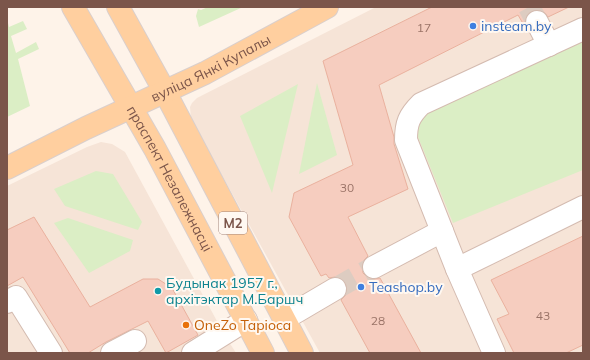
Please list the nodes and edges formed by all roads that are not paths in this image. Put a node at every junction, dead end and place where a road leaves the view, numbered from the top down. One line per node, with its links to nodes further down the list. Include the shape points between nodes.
1 (72, 7): 8 (main road, праспект Незалежнасці / М2)
2 (118, 7): 7 (main road, М2)
3 (327, 7): 7 (main road, вуліца Янкі Купалы)
4 (537, 22): 6 (lane)
5 (583, 30): 6 (lane)
6 (549, 45): 11 (lane, via 421,104 411,115 406,128 406,140)
7 (165, 92): 8 (main road, вуліца Янкі Купалы); 17 (main road, М2)
8 (130, 108): 9 (main road, вуліца Янкі Купалы); 16 (main road, праспект Незалежнасці / М2)
9 (7, 168)
10 (583, 207): 13 (lane)
11 (442, 231): 12 (lane); 13 (lane)
12 (374, 267)
13 (458, 269): 24 (lane)
14 (335, 289): 17 (lane)
15 (7, 302): 19 (lane, via 16,297)
16 (246, 320): 21 (lane); 22 (main road, праспект Незалежнасці / М2)
17 (284, 320): 23 (main road, М2)
18 (135, 341): 20 (lane)
19 (51, 353)
20 (112, 353)
21 (193, 353)
22 (263, 353)
23 (302, 353)
24 (494, 353)

